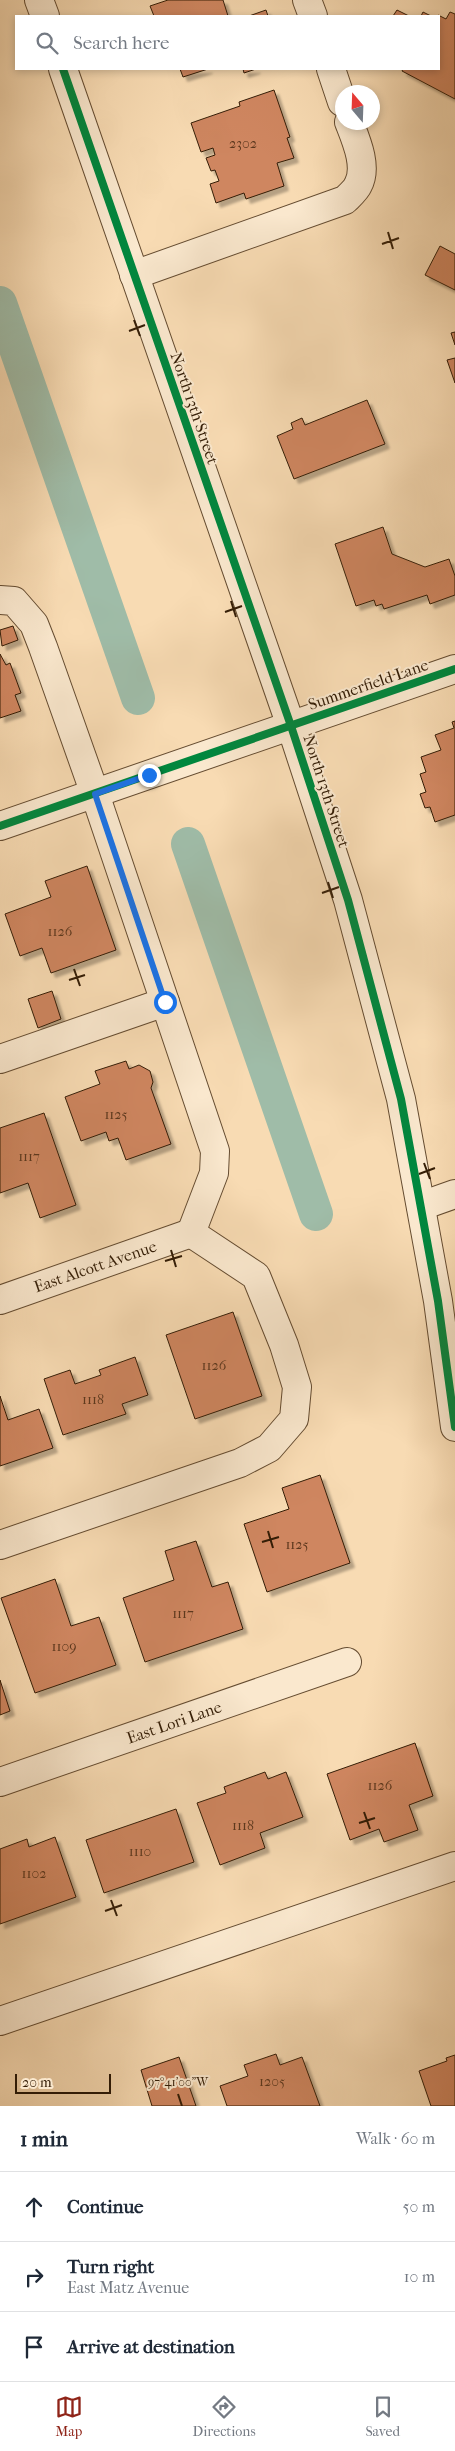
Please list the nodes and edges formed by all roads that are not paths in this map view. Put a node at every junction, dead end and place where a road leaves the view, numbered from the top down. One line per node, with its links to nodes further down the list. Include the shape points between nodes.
1 (39, 0): 3 (street)
2 (307, 0): 4 (street)
3 (45, 15)
4 (313, 15)
5 (63, 70): 9 (street, North 13th Street)
6 (331, 70): 7 (street)
7 (336, 85)
8 (353, 130): 9 (street, via 362,168 359,185 344,200)
9 (134, 275): 12 (street, North 13th Street)
10 (0, 600): 13 (street, via 14,601 34,624)
11 (455, 669): 12 (street, Summerfield Lane)
12 (291, 726): 13 (street, Summerfield Lane); 18 (street, North 13th Street, via 348,900 401,1099)
13 (95, 794): 14 (street, Summerfield Lane); 15 (street)
14 (0, 826)
15 (165, 1002): 16 (street); 19 (street, via 215,1151 214,1173)
16 (0, 1059)
17 (455, 1194): 18 (street)
18 (421, 1206): 21 (street, North 13th Street)
19 (191, 1233): 20 (street, East Alcott Avenue); 22 (street, via 256,1276 297,1387 294,1419 269,1448 240,1463)
20 (0, 1300)
21 (455, 1427)
22 (0, 1545)
23 (347, 1662): 24 (street, East Lori Lane)
24 (0, 1782)
25 (455, 1866): 26 (street)
26 (0, 2021)

